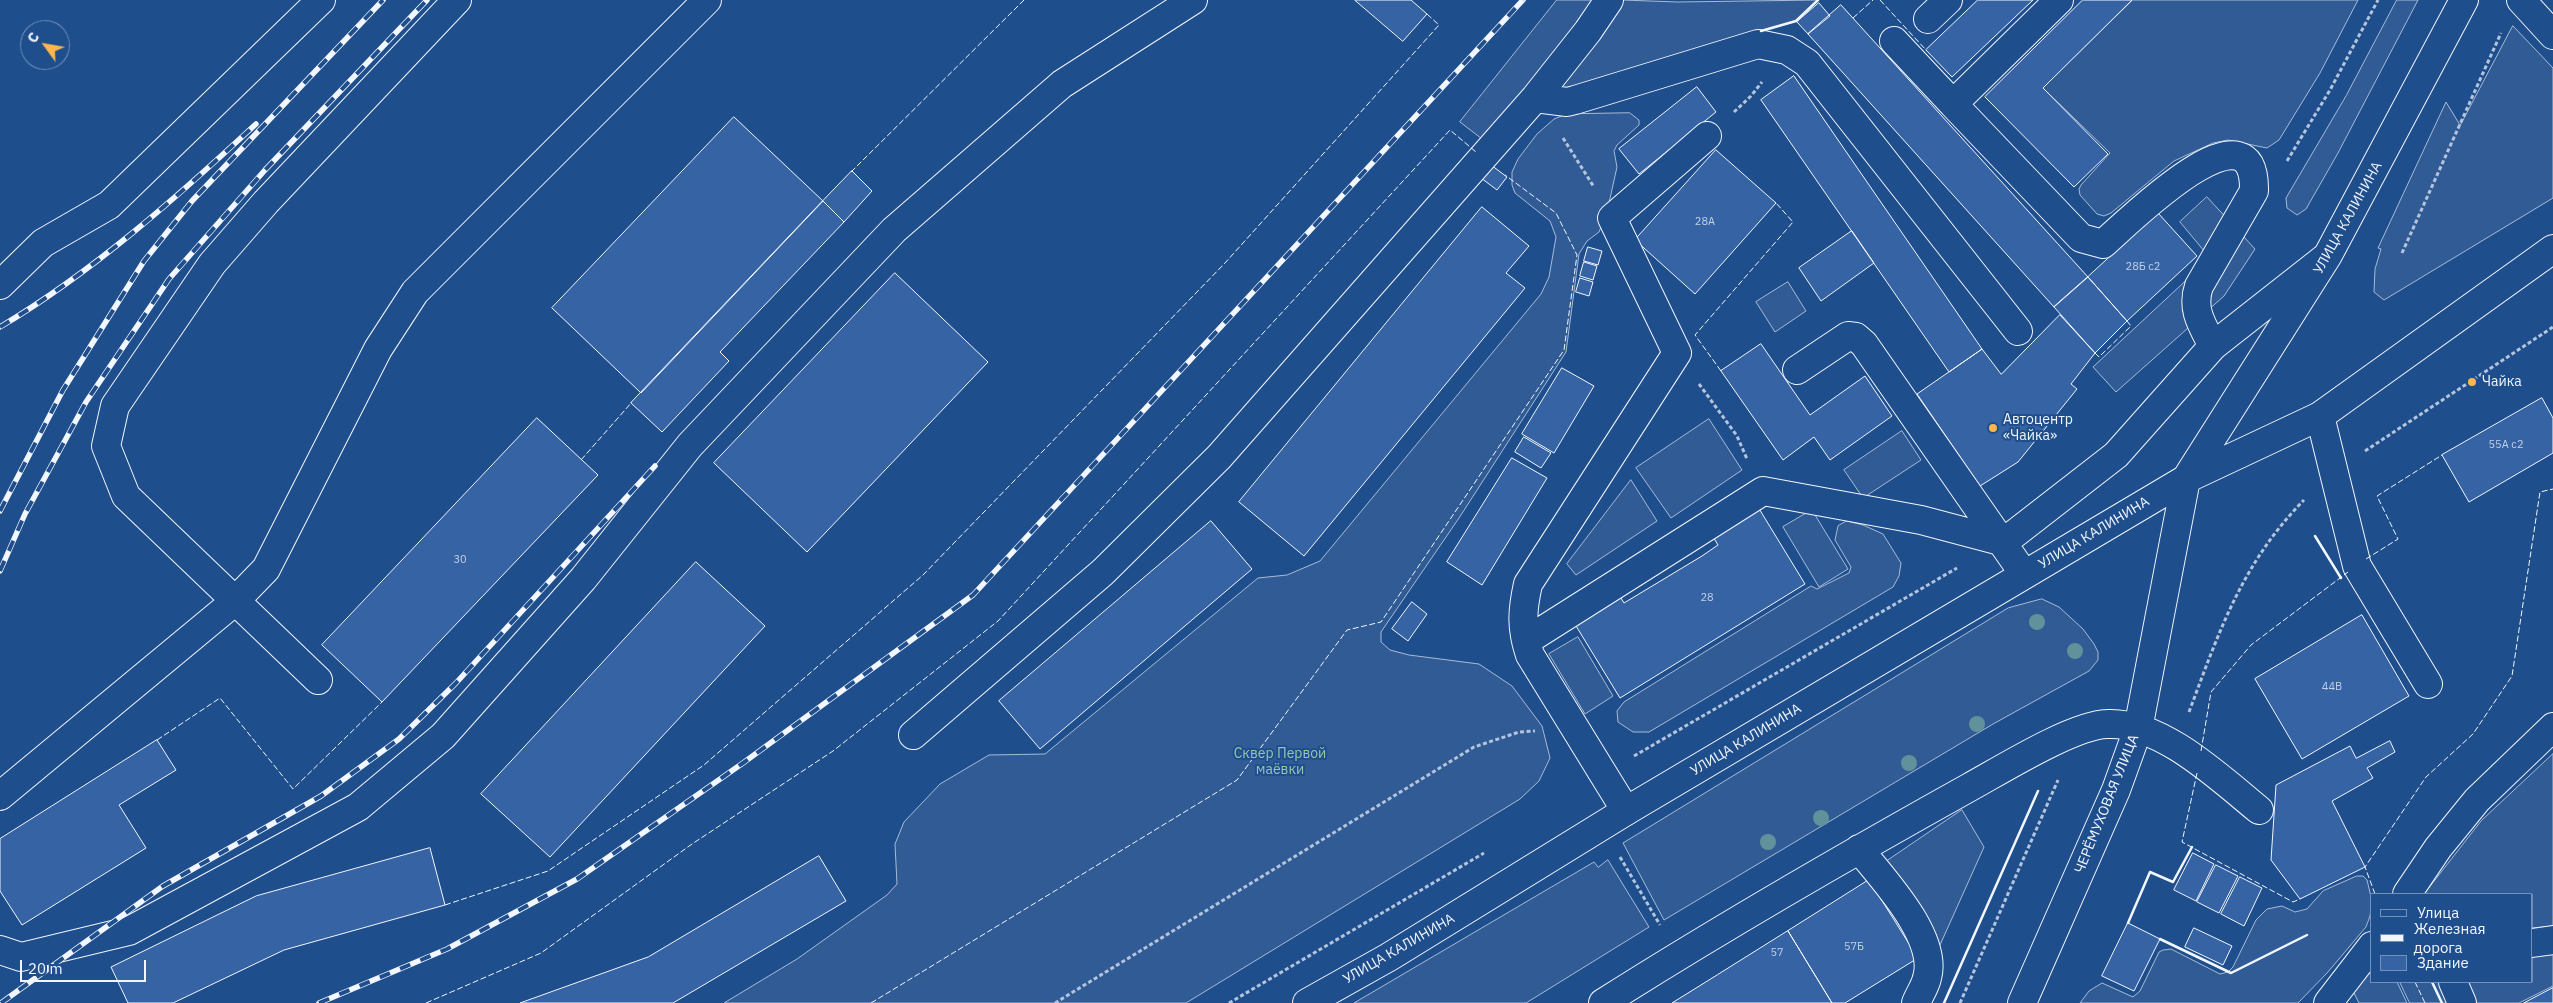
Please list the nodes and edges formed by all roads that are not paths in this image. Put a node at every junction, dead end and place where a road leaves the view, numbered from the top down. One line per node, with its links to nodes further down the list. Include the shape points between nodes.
1 (321, 0): 18 (main road, via 109,205 43,243)
2 (457, 0): 26 (main road, via 266,202 212,264 115,406 106,446 126,496)
3 (706, 0): 26 (main road, via 415,292 378,349 266,569)
4 (1193, 0): 41 (main road, via 1062,84 894,230 690,445 583,579 443,736 358,807 130,931 22,957)
5 (1609, 0): 13 (main road)
6 (1948, 0): 10 (main road)
7 (2059, 0): 14 (main road)
8 (2464, 0): 17 (main road, УЛИЦА КАЛИНИНА)
9 (2521, 0): 11 (main road)
10 (1928, 19)
11 (2553, 35)
12 (1894, 41): 14 (main road)
13 (1535, 98): 19 (main road, via 1567,102 1758,44 1787,50 1807,63); 32 (main road, via 1219,457 1102,572)
14 (1953, 104): 20 (main road, via 2081,238 2103,244 2186,172 2222,156 2238,156 2250,165 2254,173 2254,191 2195,298 2195,311)
15 (1707, 136): 27 (main road, via 1612,218 1677,353 1528,584 1522,612)
16 (2553, 249): 22 (main road, УЛИЦА КАЛИНИНА)
17 (2328, 255): 20 (main road); 23 (main road, УЛИЦА КАЛИНИНА)
18 (0, 285)
19 (2018, 332)
20 (2212, 346): 24 (main road, via 2116,455)
21 (1797, 370): 24 (main road, via 1848,336 1856,337)
22 (2320, 416): 23 (main road, УЛИЦА КАЛИНИНА); 29 (main road, via 2356,566)
23 (2186, 479): 25 (main road, УЛИЦА КАЛИНИНА); 31 (main road, ЧЕРЁМУХОВАЯ УЛИЦА)
24 (2004, 542): 25 (main road); 27 (main road, via 1921,520 1763,491)
25 (2024, 574): 35 (main road, УЛИЦА КАЛИНИНА)
26 (234, 602): 28 (main road); 33 (main road)
27 (1526, 641): 35 (main road, via 1535,663)
28 (318, 680)
29 (2428, 684)
30 (2553, 727): 37 (main road, via 2477,800 2438,848)
31 (2138, 729): 34 (main road, via 2176,745); 36 (main road, via 2108,723 2087,727 2024,757); 46 (main road, ЧЕРЁМУХОВАЯ УЛИЦА, via 2116,790)
32 (913, 735)
33 (0, 796)
34 (2259, 810)
35 (1626, 811): 43 (main road, УЛИЦА КАЛИНИНА)
36 (1859, 849): 44 (main road); 45 (main road, via 1894,894 1923,941 1928,956 1927,978)
37 (2408, 893)
38 (2553, 940): 39 (main road)
39 (2533, 943)
40 (2370, 949): 47 (main road)
41 (0, 950)
42 (2453, 983): 48 (main road)
43 (1307, 1003)
44 (1603, 1003)
45 (1916, 1003)
46 (2022, 1003)
47 (2328, 1003)
48 (2462, 1003)

